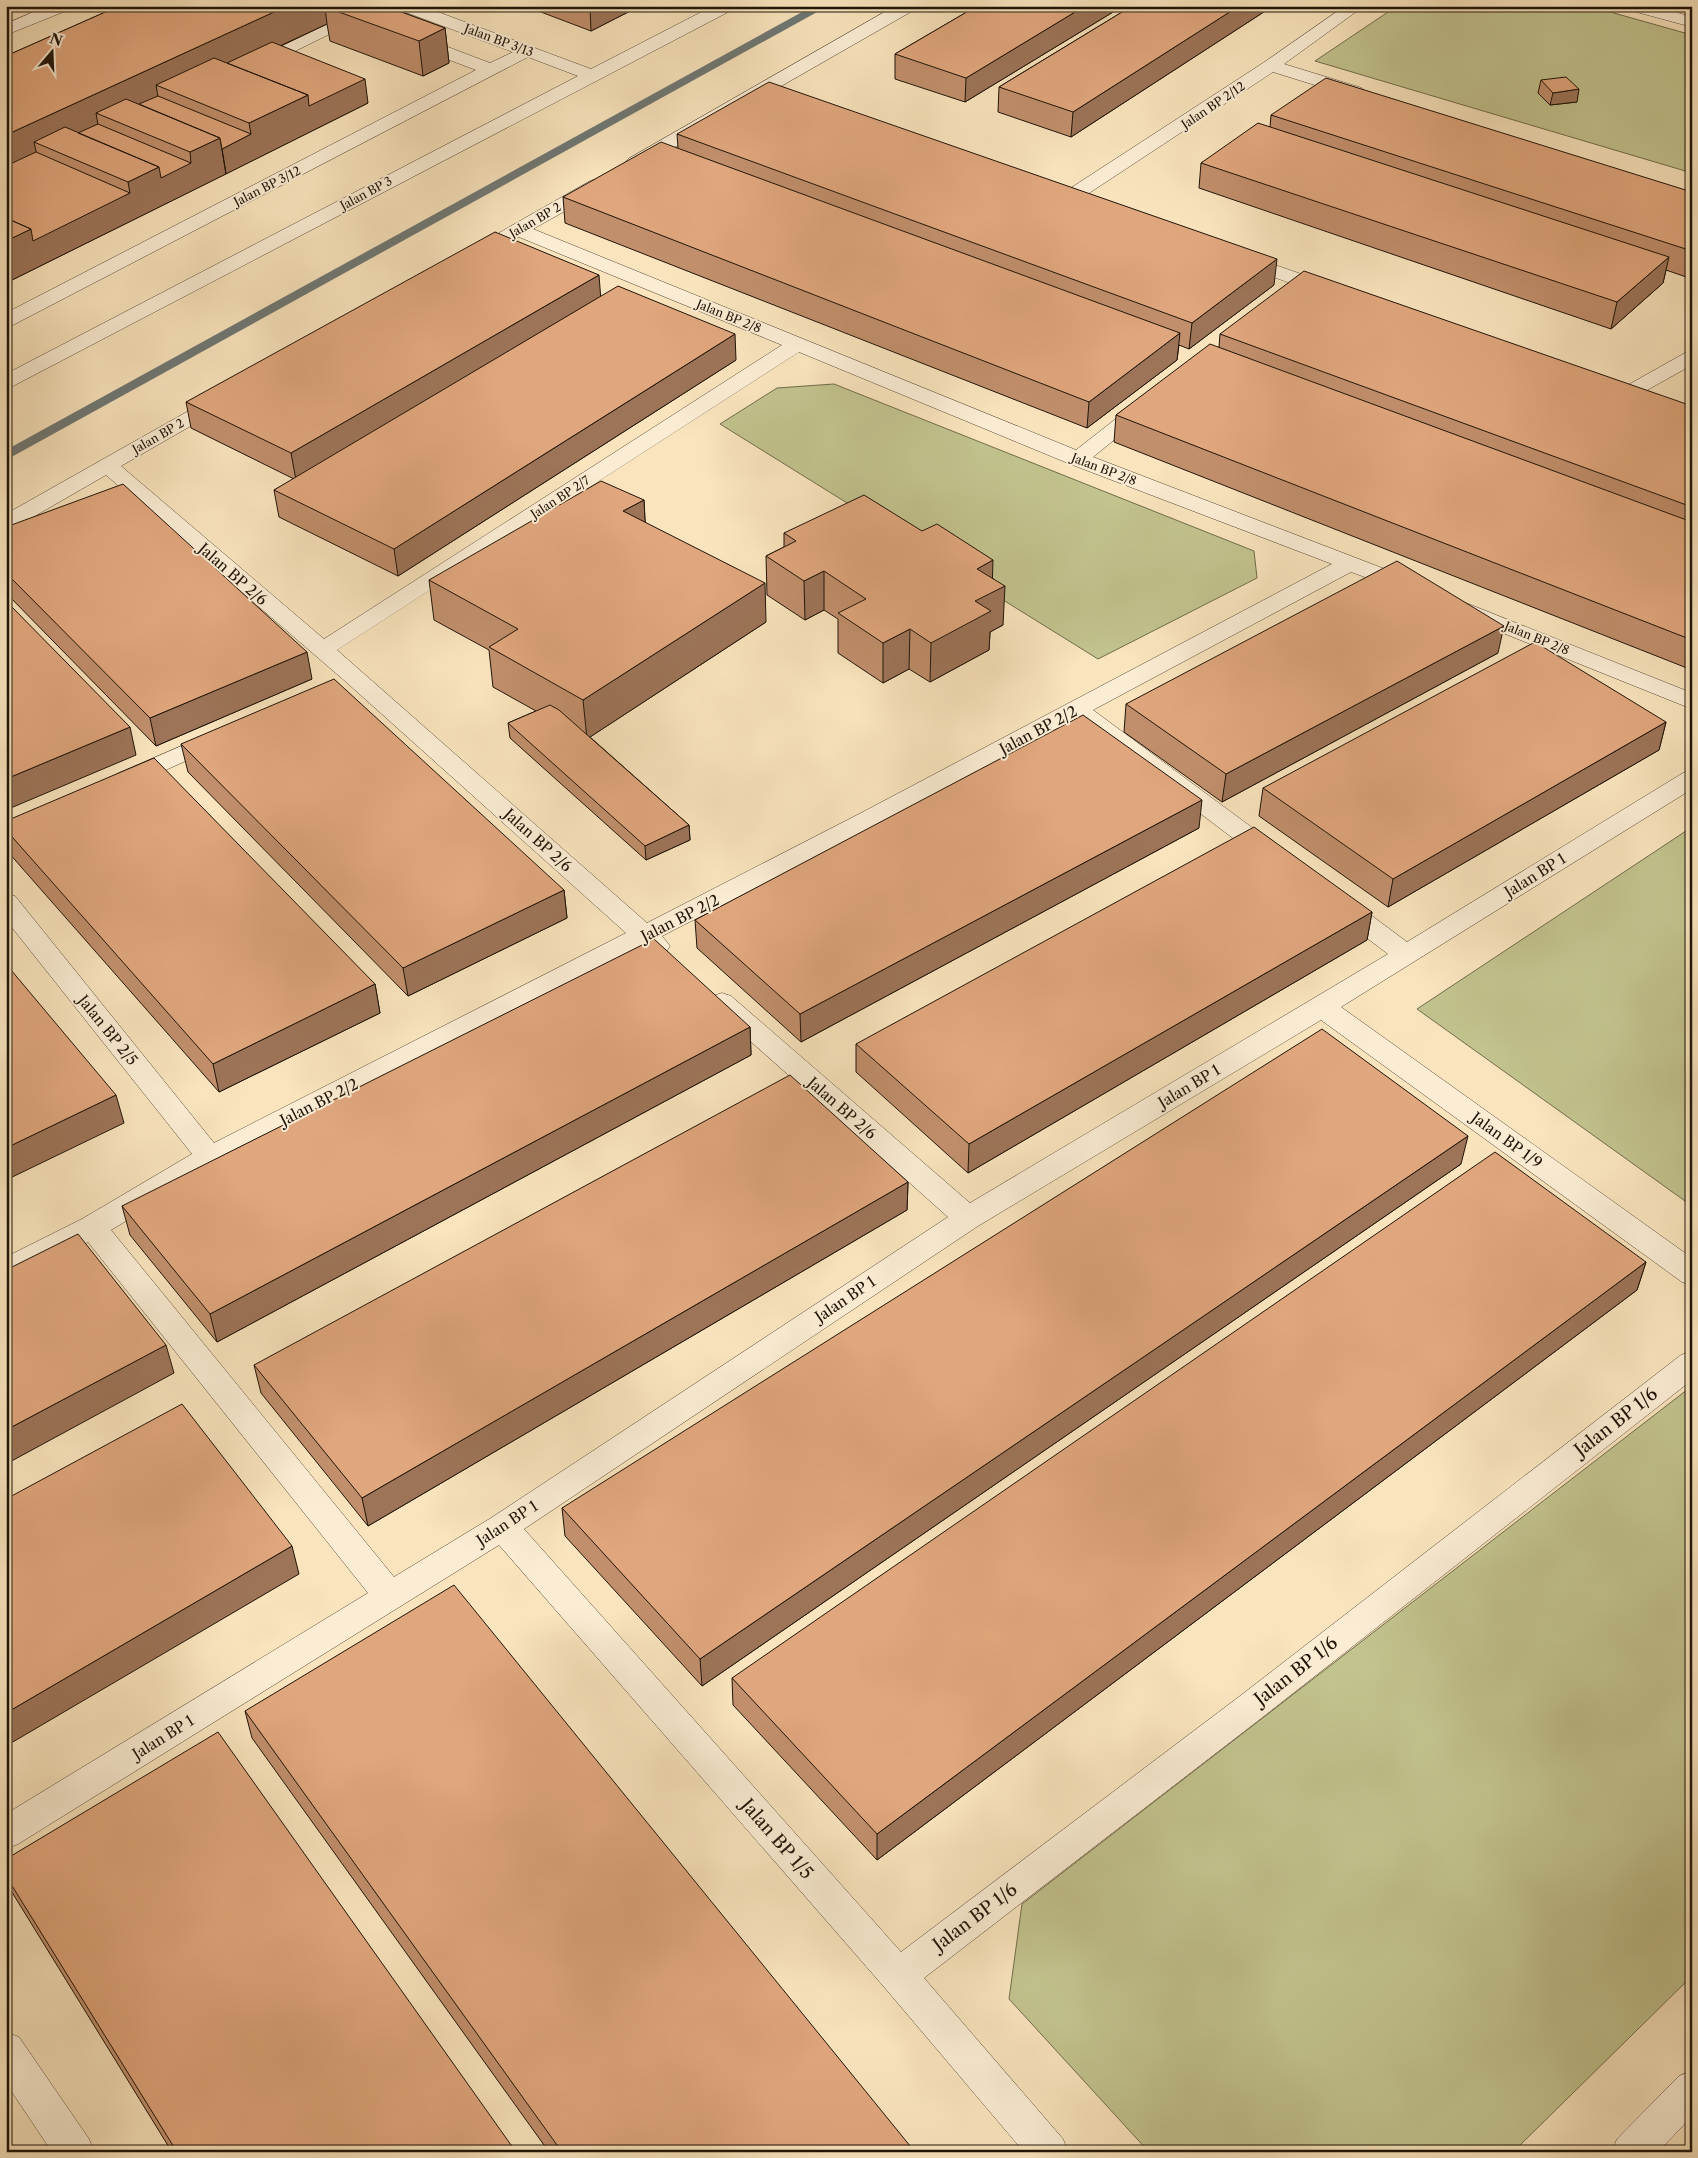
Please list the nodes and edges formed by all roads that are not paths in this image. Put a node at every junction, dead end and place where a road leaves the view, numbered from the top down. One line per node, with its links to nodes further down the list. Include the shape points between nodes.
1 (62, 6): 11 (street)
2 (406, 6): 13 (street, Jalan BP 3/13)
3 (726, 6): 17 (street, Jalan BP 3)
4 (908, 6): 18 (street, Jalan BP 2)
5 (1356, 6): 14 (street, Jalan BP 2/12)
6 (1635, 6): 9 (street)
7 (332, 10): 8 (street)
8 (350, 17): 10 (street); 16 (street)
9 (1692, 22)
10 (368, 23)
11 (6, 30)
12 (394, 33): 15 (street)
13 (528, 51): 15 (street, Jalan BP 3/12); 17 (street, Jalan BP 3/13)
14 (1272, 66): 20 (street); 22 (street, Jalan BP 2/12)
15 (491, 70): 28 (street, Jalan BP 3/12)
16 (236, 73)
17 (592, 75): 31 (street, Jalan BP 3)
18 (760, 92): 19 (street); 24 (street, Jalan BP 2)
19 (778, 98)
20 (1374, 98)
21 (1048, 192): 22 (street)
22 (1067, 199): 23 (street)
23 (1085, 205)
24 (518, 230): 25 (street, Jalan BP 2); 29 (street, Jalan BP 2/8)
25 (492, 245)
26 (1222, 253): 27 (street, via 1296,287)
27 (1350, 297)
28 (6, 321)
29 (798, 344): 35 (street, Jalan BP 2/8); 39 (street, Jalan BP 2/7)
30 (1692, 357): 34 (street, via 1617,390)
31 (6, 382)
32 (236, 392): 36 (street, Jalan BP 2)
33 (1155, 397): 35 (street)
34 (1651, 402)
35 (1078, 459): 38 (street, Jalan BP 2/8)
36 (107, 466): 37 (street, Jalan BP 2); 39 (street, Jalan BP 2/6)
37 (6, 523)
38 (1352, 563): 42 (street, Jalan BP 2/8); 43 (street, Jalan BP 2/2)
39 (322, 650): 40 (street, Jalan BP 2/6)
40 (353, 676): 41 (street); 50 (street, Jalan BP 2/6)
41 (326, 688)
42 (1692, 702)
43 (1077, 709): 47 (street); 50 (street, Jalan BP 2/2)
44 (238, 728): 46 (street)
45 (1692, 778): 51 (street, Jalan BP 1)
46 (105, 789)
47 (1293, 870)
48 (1317, 888): 51 (street)
49 (6, 902): 55 (street, Jalan BP 2/5)
50 (645, 936): 52 (street, Jalan BP 2/6); 55 (street, Jalan BP 2/2)
51 (1405, 954): 54 (street, Jalan BP 1)
52 (675, 962)
53 (705, 988): 56 (street, Jalan BP 2/6)
54 (1322, 1007): 56 (street, Jalan BP 1); 59 (street, Jalan BP 1/9)
55 (210, 1157): 57 (street, Jalan BP 2/2)
56 (968, 1218): 61 (street, Jalan BP 1)
57 (92, 1227): 58 (street, Jalan BP 2/2); 62 (street)
58 (6, 1270)
59 (1692, 1274)
60 (1692, 1363): 64 (street, Jalan BP 1/6, via 1252,1706)
61 (502, 1527): 62 (street, Jalan BP 1); 64 (street, Jalan BP 1/5)
62 (390, 1596): 63 (street, Jalan BP 1)
63 (6, 1833)
64 (898, 1976): 68 (street, Jalan BP 1/5)
65 (6, 2050): 67 (street)
66 (1692, 2089): 69 (street)
67 (75, 2152)
68 (1049, 2152)
69 (1631, 2152)

